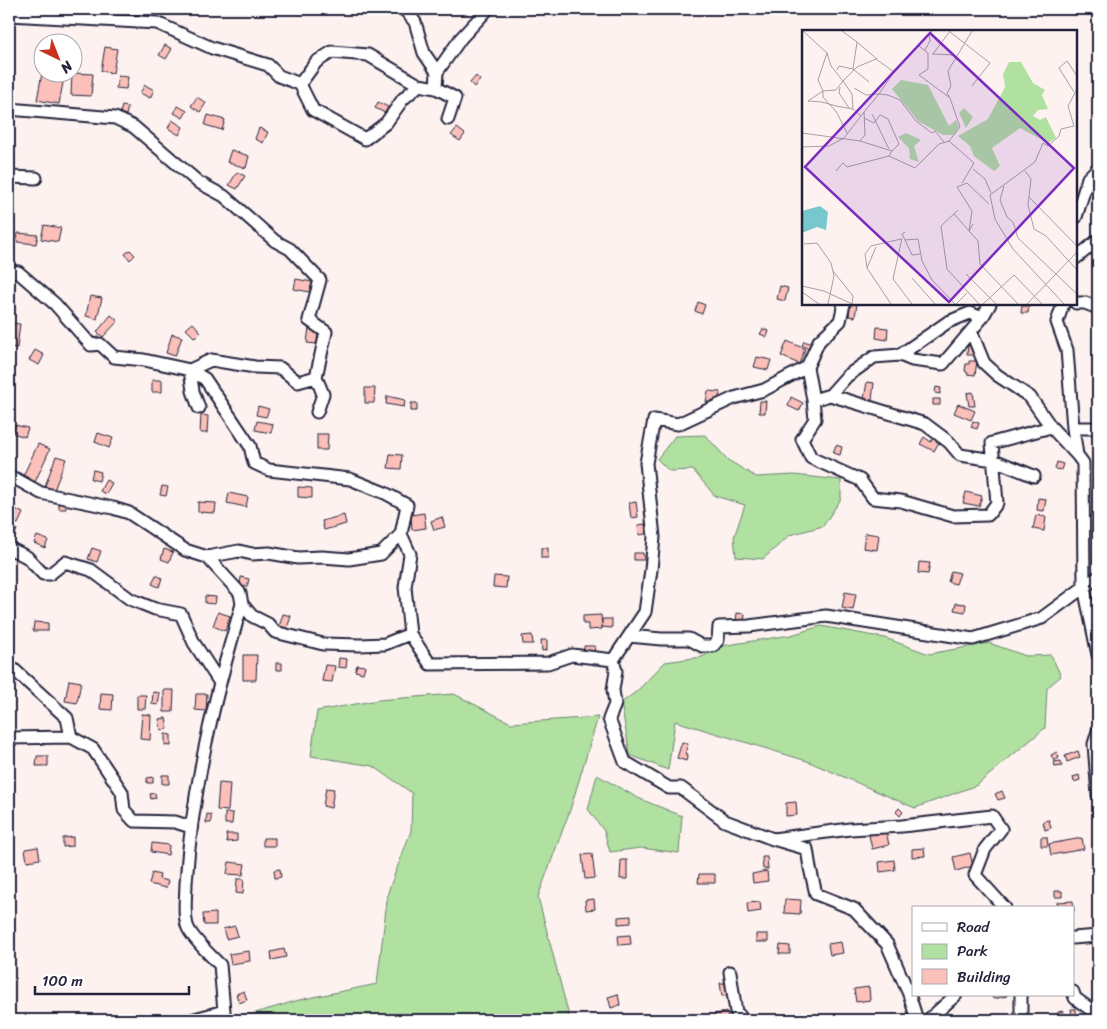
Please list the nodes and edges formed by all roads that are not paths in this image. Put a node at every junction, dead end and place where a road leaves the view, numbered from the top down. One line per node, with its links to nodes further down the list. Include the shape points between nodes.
1 (404, 9): 4 (street, via 415,22 424,53)
2 (488, 9): 4 (street, via 461,38)
3 (9, 14): 5 (street, via 157,23 212,48 268,65 279,76)
4 (437, 72): 7 (street)
5 (300, 84): 6 (street, via 316,62 332,52 368,55); 6 (street, via 313,110 365,139 386,124 403,99)
6 (419, 84): 7 (street)
7 (436, 88): 9 (street, via 455,98)
8 (9, 109): 27 (street, via 115,118 134,127 198,182 224,196 275,241 290,249 320,280 308,320 326,332)
9 (448, 119)
10 (1098, 168): 13 (street, via 1088,178)
11 (9, 178): 12 (street)
12 (36, 178)
13 (1077, 214)
14 (1098, 240): 15 (street)
15 (1077, 257)
16 (9, 271): 26 (street, via 18,272 48,298 91,345 100,344 114,357)
17 (1077, 303): 21 (street)
18 (844, 305): 25 (street, via 840,321 819,341)
19 (989, 305): 22 (street)
20 (1062, 305): 33 (street, via 1058,322 1067,350)
21 (1098, 308)
22 (982, 318): 23 (street); 24 (street, via 970,313 948,322)
23 (971, 331): 24 (street, via 943,364); 32 (street, via 984,363 1030,397)
24 (900, 355): 28 (street, via 874,357 848,376)
25 (807, 367): 29 (street); 46 (street, via 764,390 734,398 678,424 654,420 646,463 654,537 651,570 644,612)
26 (190, 370): 27 (street, via 212,360 280,368 298,382); 30 (street); 39 (street, via 205,378 250,446 254,463 269,470 350,479 385,493 407,505)
27 (316, 377): 31 (street, via 323,394)
28 (830, 395): 29 (street); 36 (street, via 925,424 960,455)
29 (814, 400): 36 (street, via 815,419 802,439 811,458 860,480 873,498 901,501 953,516 988,515 997,503)
30 (199, 408)
31 (317, 412)
32 (1051, 426): 35 (street); 36 (street, via 992,443)
33 (1073, 428): 34 (street); 35 (street)
34 (1098, 428)
35 (1077, 455): 43 (street, via 1083,463)
36 (994, 460): 37 (street)
37 (1034, 476)
38 (9, 477): 41 (street, via 40,493 129,513 185,550)
39 (401, 534): 41 (street, via 381,554 349,559 298,558 239,551); 45 (street, via 410,554 405,587)
40 (9, 548): 50 (street, via 27,557 42,574 50,574 65,562 91,570 130,598 155,609 181,614 194,644)
41 (207, 557): 44 (street, via 240,593)
42 (1098, 577): 43 (street)
43 (1084, 587): 46 (street, via 1042,618 973,639 826,616 719,628 718,640 713,646 702,646 689,640); 47 (street)
44 (242, 604): 45 (street, via 252,616 268,624 275,632 323,644 385,644); 50 (street)
45 (410, 634): 48 (street, via 430,664 548,663 572,655)
46 (629, 636): 48 (street)
47 (1098, 655)
48 (613, 660): 57 (street, via 615,704 609,719 625,762 669,788 682,788 725,821)
49 (9, 665): 52 (street, via 67,718)
50 (220, 684): 56 (street, via 204,745)
51 (1098, 731): 54 (street)
52 (70, 737): 53 (street); 56 (street, via 93,748 122,792 124,810 134,821 175,822)
53 (9, 738)
54 (1096, 742): 55 (street)
55 (1098, 795)
56 (191, 827): 66 (street, via 185,903 187,927 220,965 224,1011)
57 (773, 839): 58 (street, via 992,816 1001,829 985,849 975,876); 68 (street, via 808,849 816,894 854,909 887,944)
58 (1003, 906)
59 (1098, 936): 60 (street)
60 (1074, 938)
61 (730, 972): 67 (street, via 736,1012 740,1016)
62 (1074, 995): 65 (street)
63 (955, 996): 69 (street)
64 (1021, 996): 70 (street)
65 (1098, 1015)
66 (191, 1020)
67 (738, 1020)
68 (917, 1020)
69 (928, 1020)
70 (1021, 1020)

